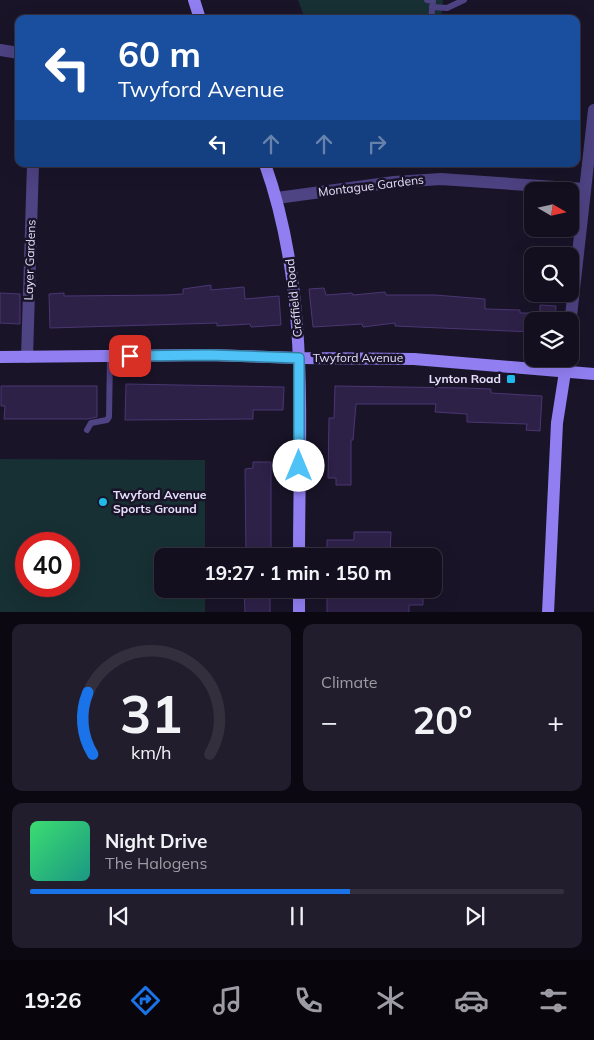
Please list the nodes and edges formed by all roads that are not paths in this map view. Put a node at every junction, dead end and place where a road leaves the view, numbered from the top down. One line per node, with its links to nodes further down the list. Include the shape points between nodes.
1 (194, 0): 5 (street)
2 (427, 0): 4 (lane, via 433,0)
3 (464, 0): 4 (lane, via 447,8)
4 (432, 7): 6 (lane)
5 (199, 15)
6 (431, 15)
7 (0, 50): 8 (street)
8 (15, 53)
9 (594, 110): 12 (street)
10 (32, 167): 17 (street, Layer Gardens)
11 (266, 167): 13 (street, Creffield Road)
12 (585, 190): 13 (street, Montague Gardens, via 509,182 418,180); 14 (street)
13 (277, 198): 18 (street, Creffield Road, via 289,248 298,317)
14 (571, 312)
15 (110, 356): 17 (street, Twyford Avenue); 18 (street, Twyford Avenue); 23 (lane, via 110,417 91,423)
16 (0, 357): 17 (street, Twyford Avenue)
17 (27, 357)
18 (299, 358): 19 (street, Twyford Avenue); 24 (street, Creffield Road)
19 (524, 363)
20 (566, 367): 27 (street, via 557,423)
21 (572, 367): 22 (street, Twyford Avenue)
22 (594, 374)
23 (87, 430)
24 (299, 548)
25 (299, 598): 26 (street)
26 (298, 612)
27 (548, 612)

